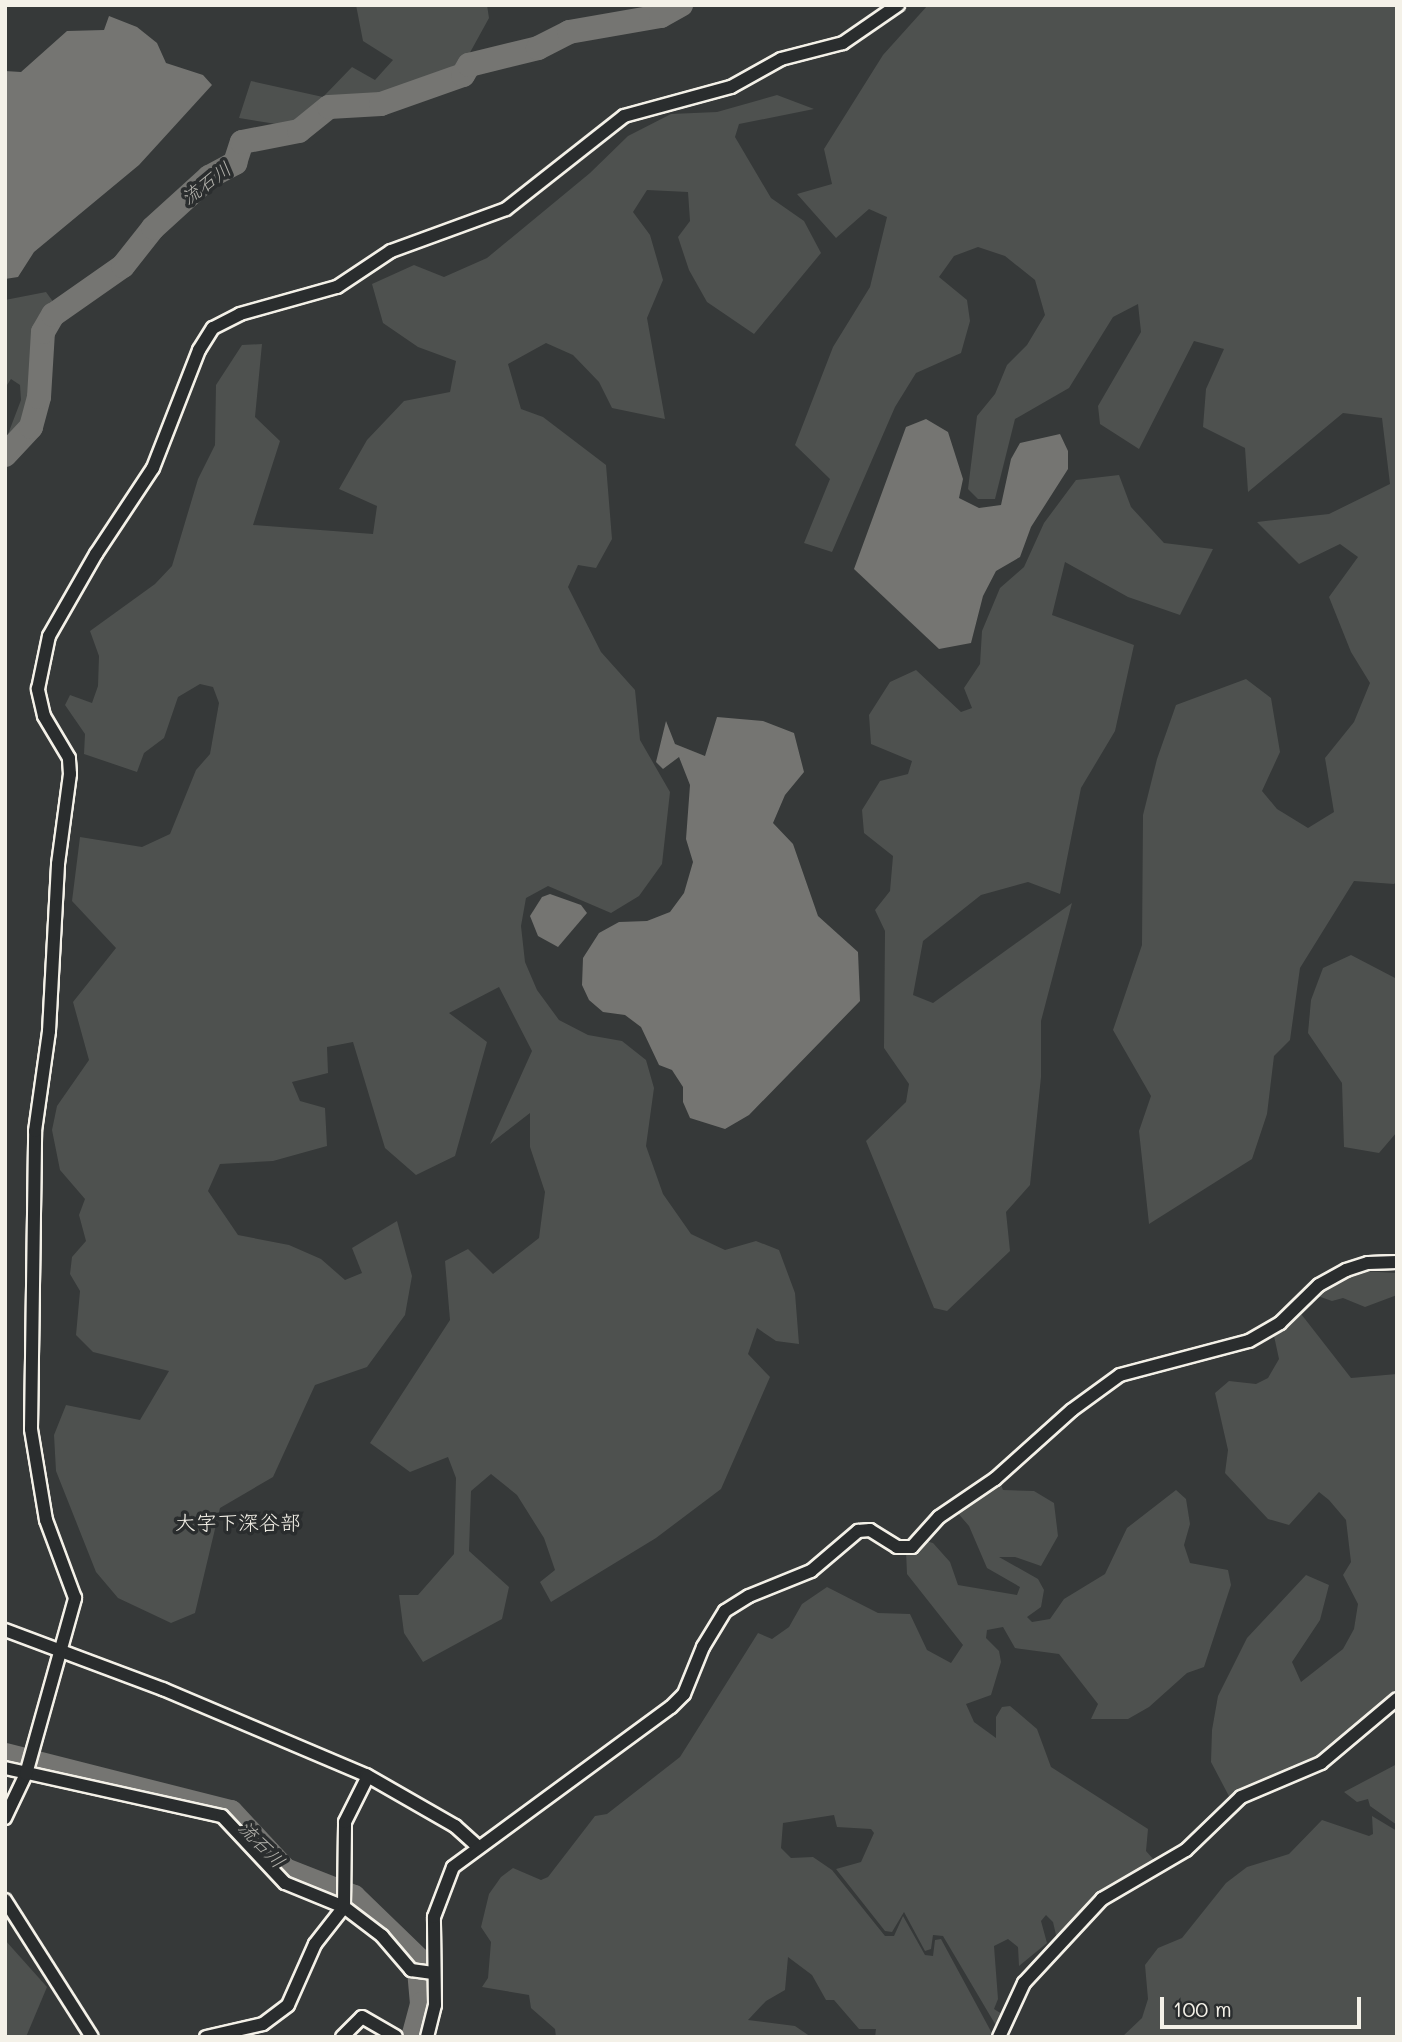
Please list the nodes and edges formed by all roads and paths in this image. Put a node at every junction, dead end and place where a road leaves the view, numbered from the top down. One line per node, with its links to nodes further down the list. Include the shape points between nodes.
1 (898, 5): 4 (street, via 843,43 781,59 731,88 624,116 506,209 391,251 337,287 219,324 199,350 153,468 96,554 50,636 38,689 44,716 69,758 70,774 58,864 49,1031 35,1131 31,1429 37,1487 52,1540 74,1584 73,1614)
2 (1397, 1262): 10 (street, via 1368,1263 1346,1270 1319,1285 1280,1323 1249,1341 1120,1375 1072,1410 995,1479 939,1517 912,1547 897,1547 870,1530 858,1531 811,1571 725,1611 684,1694 671,1707)
3 (5, 1630): 4 (street)
4 (61, 1654): 7 (street); 8 (street, via 163,1689)
5 (1397, 1699): 19 (street, via 1321,1763 1241,1797 1186,1850 1101,1899 1024,1983)
6 (5, 1768): 7 (street)
7 (26, 1774): 9 (street); 12 (street, via 222,1816 285,1883)
8 (368, 1776): 10 (street, via 455,1826); 12 (street, via 345,1822)
9 (5, 1818)
10 (478, 1847): 13 (street, via 453,1867 441,1892 434,1917)
11 (5, 1900): 14 (street)
12 (344, 1907): 13 (street, via 382,1936 411,1970); 15 (street, via 316,1944 288,2005 263,2024)
13 (433, 1973): 18 (street, via 435,2004)
14 (92, 2037)
15 (206, 2037)
16 (342, 2037): 17 (street, via 362,2017)
17 (396, 2037)
18 (427, 2037)
19 (999, 2037)

